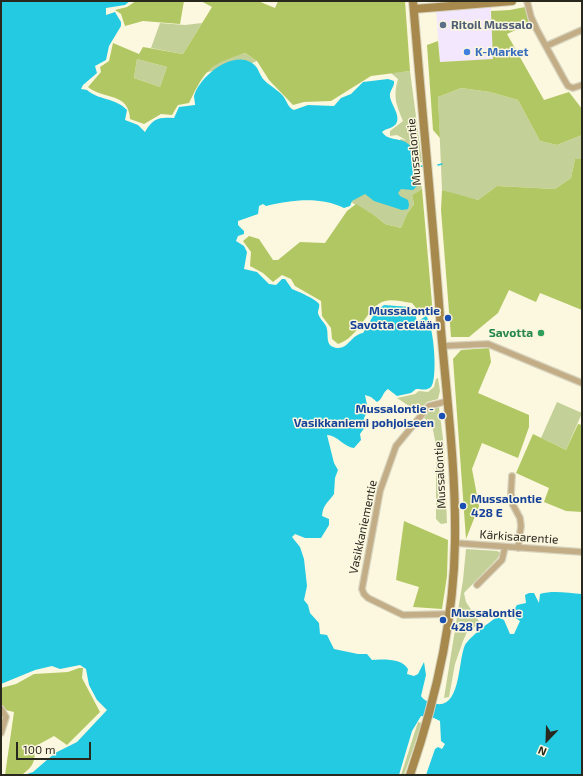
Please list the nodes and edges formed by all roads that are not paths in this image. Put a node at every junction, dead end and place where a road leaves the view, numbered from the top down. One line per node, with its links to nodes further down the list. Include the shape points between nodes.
1 (512, 1): 3 (main road)
2 (527, 1): 6 (street, via 531,17)
3 (470, 3): 4 (main road)
4 (413, 5): 8 (main road, Mussalontie)
5 (582, 30): 6 (street)
6 (546, 46): 7 (street, via 568,86 572,88)
7 (582, 85)
8 (442, 346): 9 (street, via 488,344); 10 (main road, Mussalontie)
9 (582, 383)
10 (448, 401): 12 (main road, Mussalontie); 17 (street, Vasikkaniementie, via 429,406 396,446 380,491 362,589 368,598 403,615)
11 (512, 476): 14 (street, via 510,493 521,526)
12 (455, 543): 13 (street, Kärkisaarentie); 17 (main road, Mussalontie)
13 (505, 547): 14 (street, Kärkisaarentie); 16 (street, via 502,560)
14 (518, 548): 15 (street, Kärkisaarentie)
15 (582, 552)
16 (477, 585)
17 (450, 614): 20 (main road, Mussalontie, via 435,696)
18 (1, 709): 19 (street, via 6,717)
19 (1, 733)
20 (410, 775)

